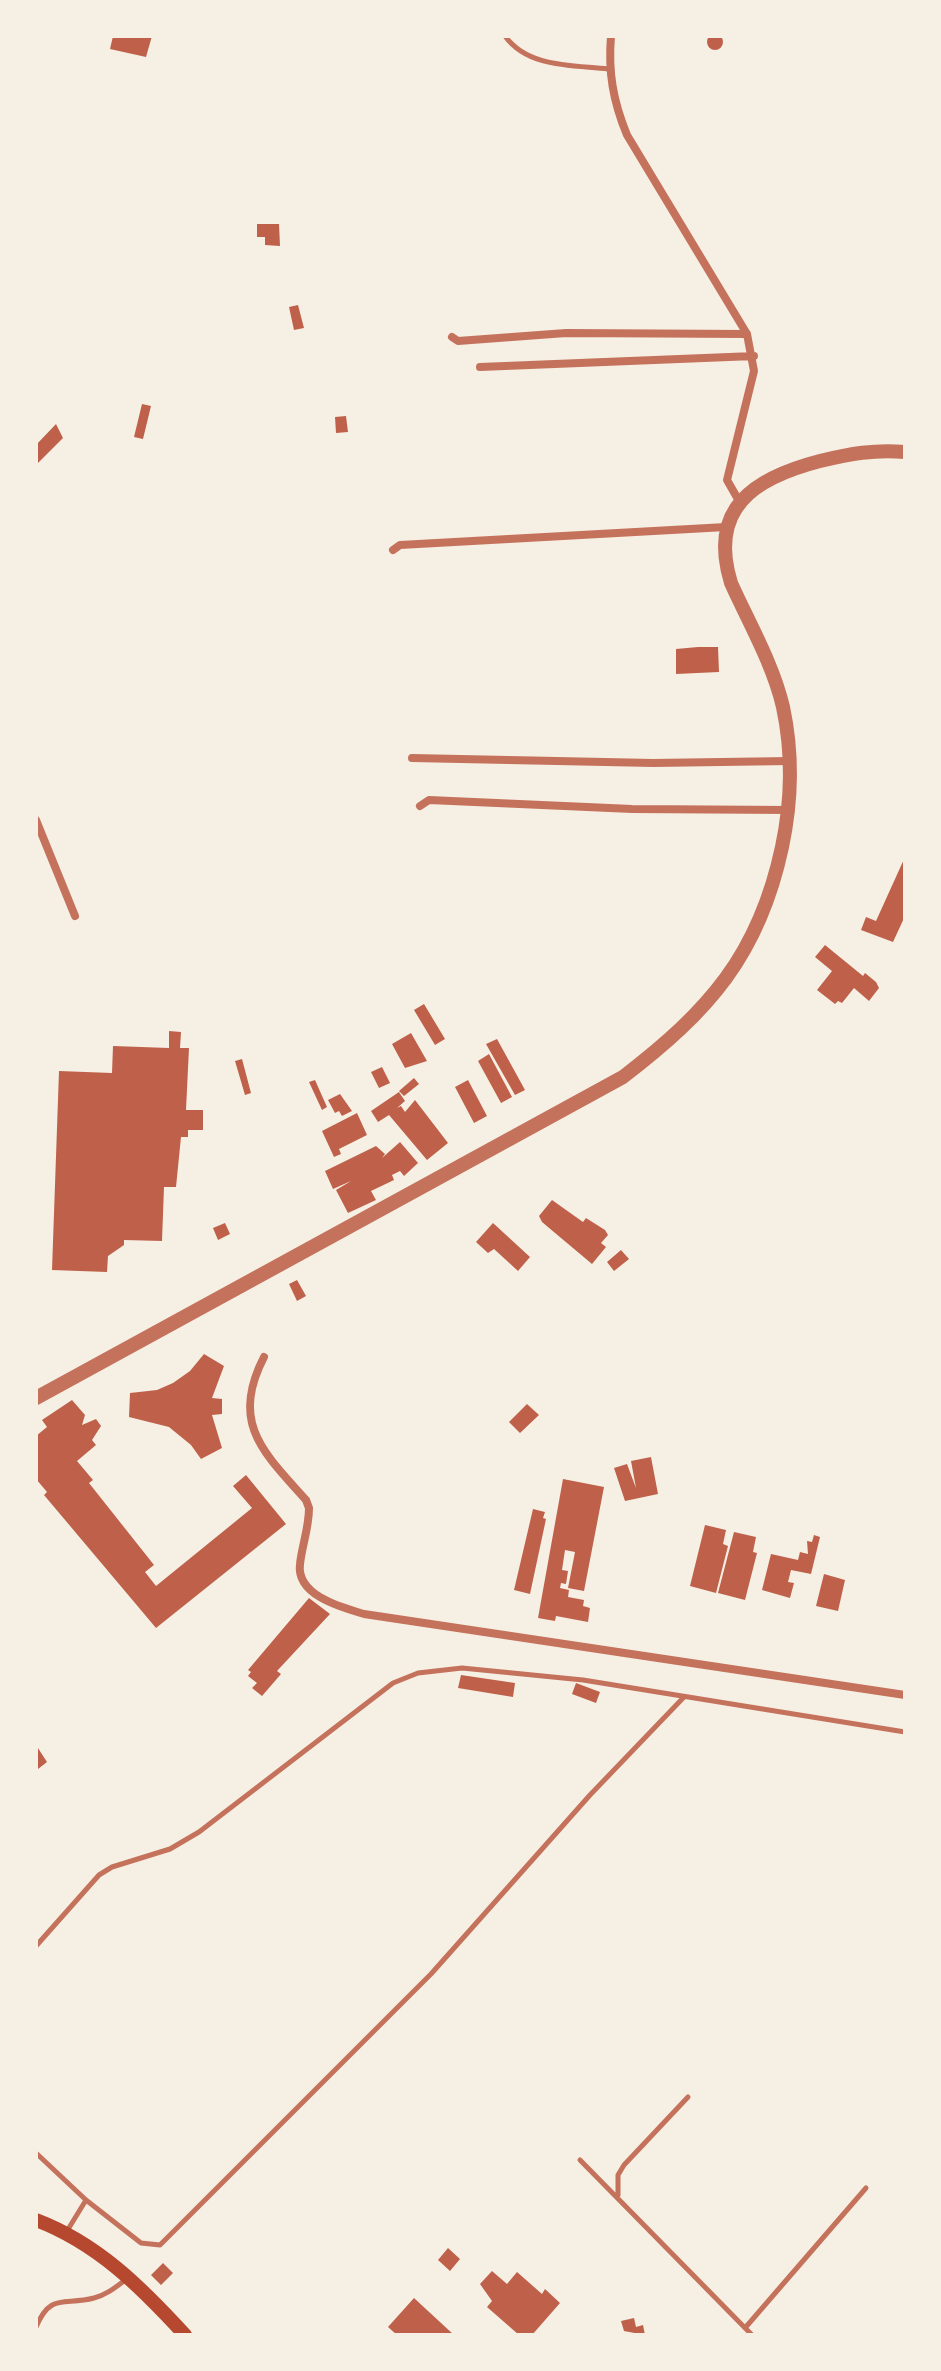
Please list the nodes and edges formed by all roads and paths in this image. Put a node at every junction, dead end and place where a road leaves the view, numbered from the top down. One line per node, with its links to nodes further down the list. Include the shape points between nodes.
1 (505, 36): 3 (lane, via 514,48 537,59)
2 (611, 36): 3 (street)
3 (608, 69): 4 (street, via 627,135)
4 (747, 334): 5 (street, via 566,333 458,341); 6 (street)
5 (452, 337)
6 (754, 356): 7 (street); 9 (street, via 727,480)
7 (480, 367)
8 (905, 452): 9 (street, via 859,452 797,467 760,482)
9 (739, 501): 10 (street)
10 (726, 527): 11 (street, via 400,545); 13 (street, via 725,563 777,686)
11 (393, 550)
12 (412, 758): 13 (street)
13 (791, 761): 15 (street)
14 (420, 806): 15 (street, via 429,800)
15 (790, 810): 19 (street, via 765,912 748,946 672,1039 623,1077)
16 (36, 820): 17 (street)
17 (75, 916)
18 (264, 1357): 20 (street, via 248,1408 251,1425 262,1451 309,1508 301,1579 334,1604 364,1614)
19 (36, 1398)
20 (905, 1695)
21 (685, 1696): 22 (lane); 23 (lane, via 462,1668 408,1675 199,1832 170,1849 99,1875); 27 (lane, via 431,1974 160,2245 141,2243)
22 (905, 1732)
23 (36, 1946)
24 (688, 2097): 32 (lane, via 624,2165 618,2196 580,2160)
25 (36, 2153): 27 (lane)
26 (866, 2188): 32 (lane)
27 (86, 2200): 29 (lane)
28 (36, 2220): 29 (main road)
29 (66, 2232): 30 (main road)
30 (129, 2278): 31 (lane, via 91,2299 53,2303); 33 (main road)
31 (36, 2327)
32 (745, 2328): 34 (lane)
33 (185, 2335)
34 (752, 2335)

